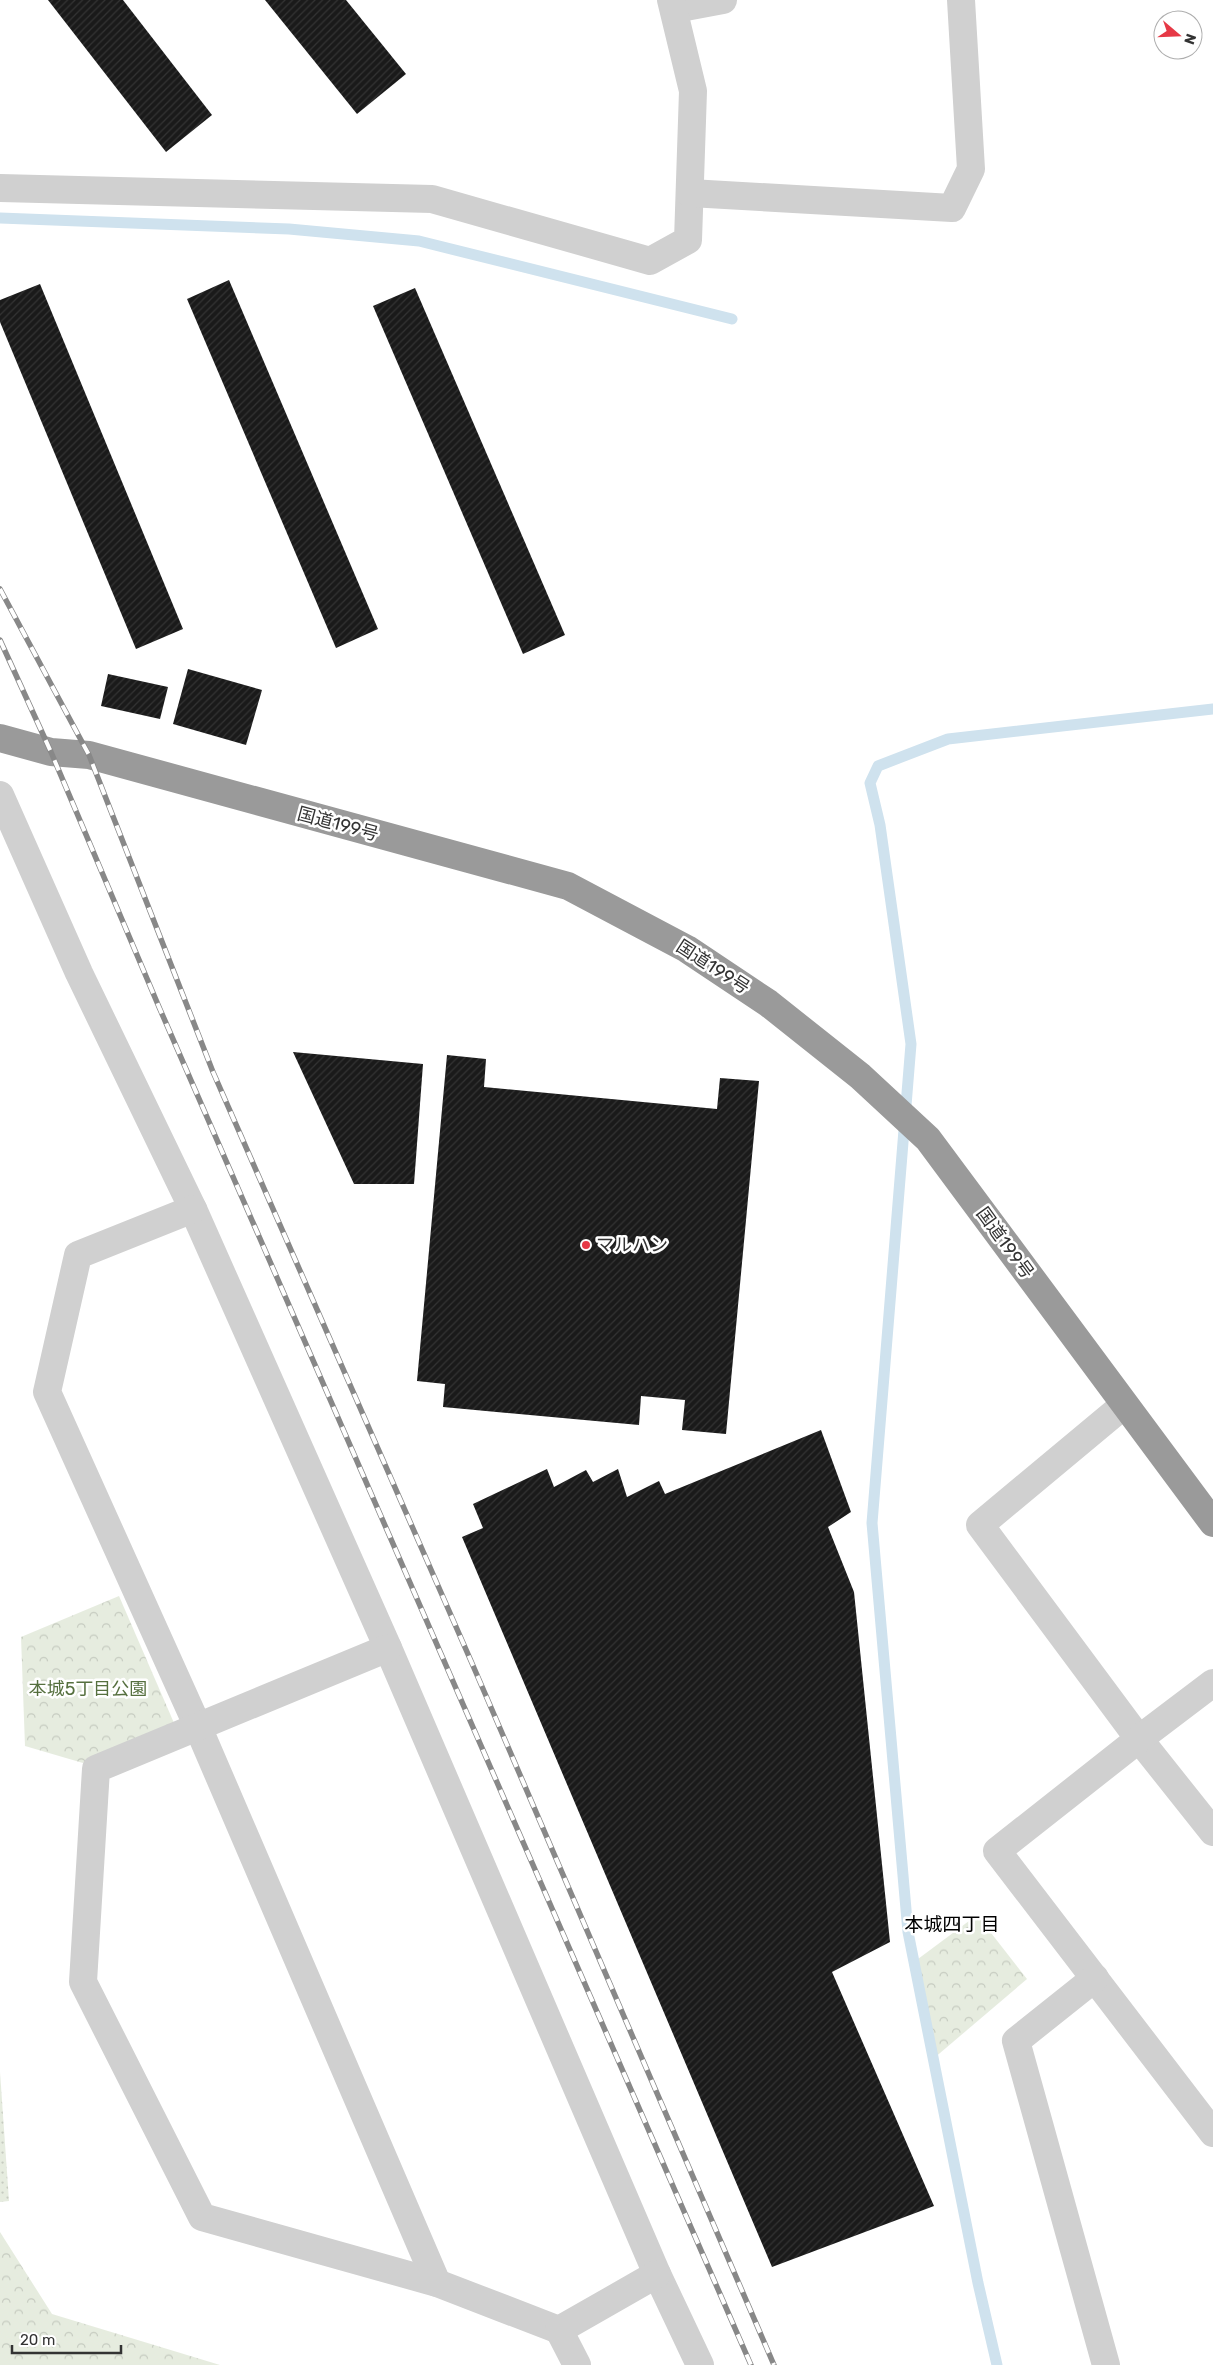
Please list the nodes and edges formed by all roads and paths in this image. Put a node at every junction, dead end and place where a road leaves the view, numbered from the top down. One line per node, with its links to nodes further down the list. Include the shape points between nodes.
1 (723, 0): 3 (street)
2 (961, 0): 5 (street, via 971,169 952,208)
3 (673, 5): 5 (street, via 693,91)
4 (0, 188): 5 (street, via 432,199 650,261 688,240)
5 (690, 193)
6 (0, 738): 9 (highway, 国道199号, via 51,752 89,755 568,886 687,949 768,1003 860,1076 928,1139)
7 (0, 795): 8 (street, via 79,973)
8 (194, 1209): 11 (street); 13 (street, via 78,1255 47,1392)
9 (1124, 1405): 10 (highway, 国道199号); 14 (street, via 980,1525)
10 (1213, 1523)
11 (388, 1648): 13 (street); 18 (street)
12 (1213, 1683): 14 (street)
13 (198, 1727): 19 (street); 19 (street, via 96,1769 83,1982 202,2217)
14 (1139, 1739): 15 (street); 16 (street, via 997,1851)
15 (1213, 1832)
16 (1095, 1978): 17 (street); 23 (street, via 1016,2041)
17 (1213, 2133)
18 (657, 2274): 20 (street); 22 (street)
19 (437, 2283): 20 (street)
20 (559, 2330): 21 (street)
21 (577, 2365)
22 (700, 2365)
23 (1106, 2365)

